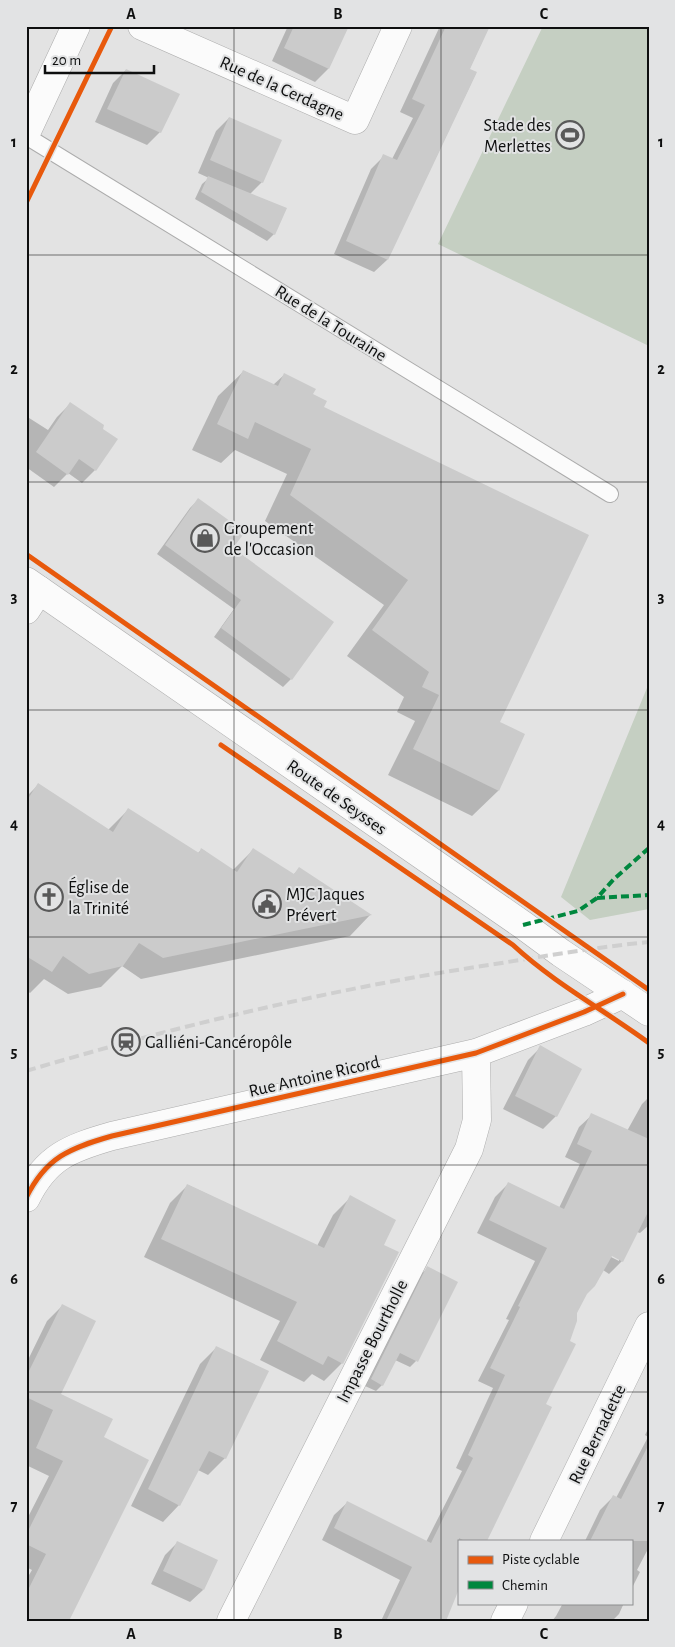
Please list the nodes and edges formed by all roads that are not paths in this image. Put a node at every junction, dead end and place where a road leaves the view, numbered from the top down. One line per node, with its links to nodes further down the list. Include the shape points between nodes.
1 (76, 26): 4 (street, Rue de la Touraine)
2 (142, 26): 3 (street, Rue de la Cerdagne, via 355,120)
3 (398, 26)
4 (26, 134): 5 (lane, Rue de la Touraine)
5 (610, 494)
6 (31, 593): 7 (street, Route de Seysses)
7 (623, 994): 8 (street, Route de Seysses); 9 (street, Rue Antoine Ricord)
8 (649, 1012)
9 (476, 1053): 10 (street, Rue Antoine Ricord, via 97,1140 54,1160); 14 (street, Impasse Bourtholle, via 477,1120 469,1149)
10 (28, 1190)
11 (649, 1326): 12 (street, Rue Bernadette)
12 (544, 1540)
13 (514, 1604): 15 (street)
14 (231, 1621)
15 (506, 1621)

